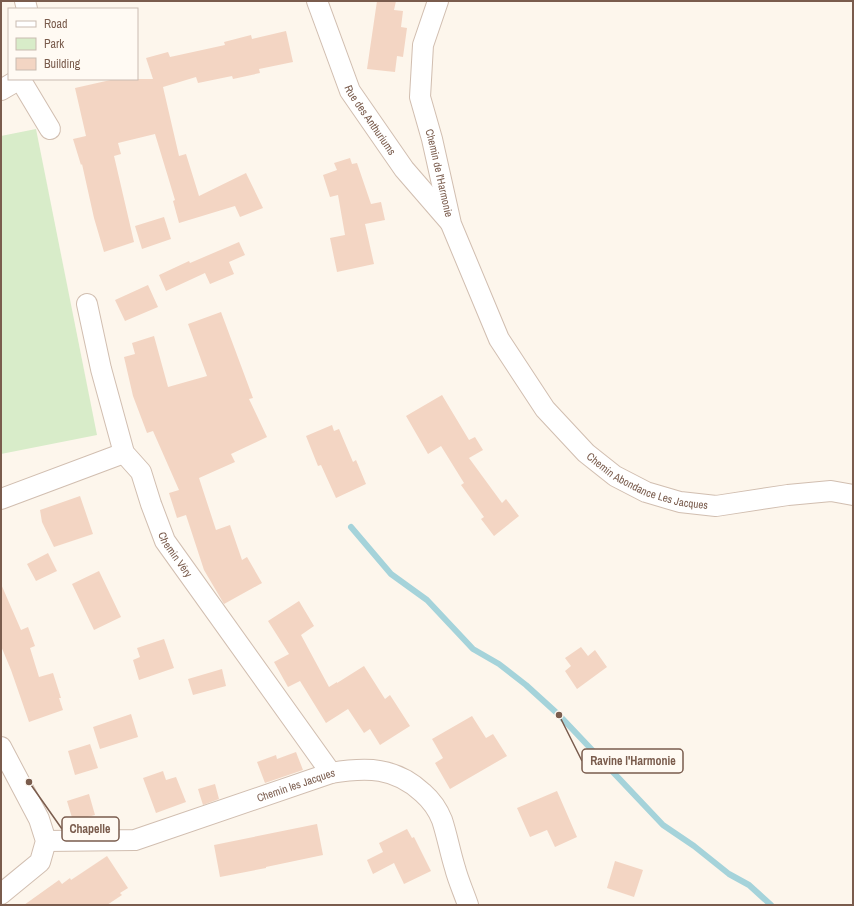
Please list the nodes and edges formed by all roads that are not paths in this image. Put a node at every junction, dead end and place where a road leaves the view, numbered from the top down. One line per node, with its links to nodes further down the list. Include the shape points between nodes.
1 (317, 1): 7 (street, Rue des Anthuriums, via 350,91 404,169)
2 (438, 1): 7 (street, Chemin de l'Harmonie, via 423,45 420,97)
3 (18, 80): 5 (street)
4 (20, 80): 6 (street)
5 (1, 90)
6 (50, 129)
7 (451, 224): 9 (street, Chemin de l'Harmonie)
8 (87, 304): 10 (street, Chemin Véry, via 101,369)
9 (499, 340): 11 (street, Chemin Abondance Les Jacques, via 546,410 586,453 615,476 646,492 680,502 716,506 831,491)
10 (124, 453): 12 (street); 14 (street, Chemin Véry, via 141,472 165,541)
11 (853, 495)
12 (1, 499)
13 (1, 746): 15 (street, via 39,819)
14 (331, 773): 15 (street, Chemin les Jacques, via 136,840); 17 (street, Chemin les Jacques, via 354,769 376,770 399,776 416,786 431,800 441,819)
15 (46, 841): 16 (street, via 40,862)
16 (1, 894)
17 (468, 905)

